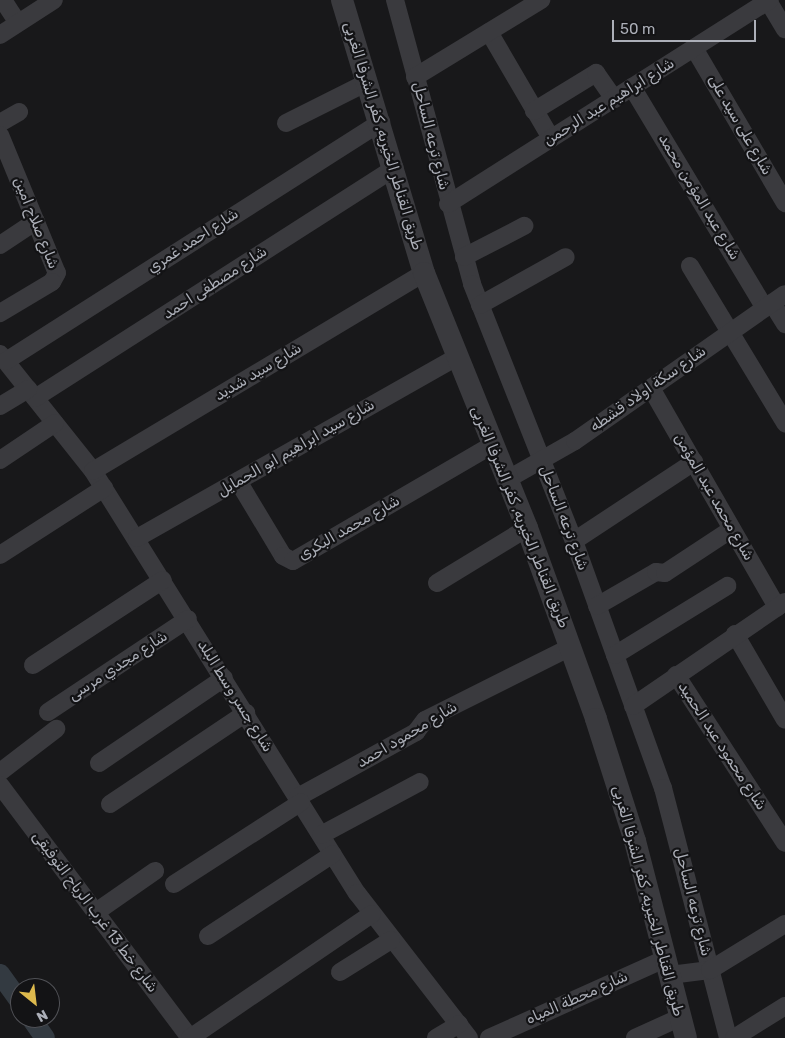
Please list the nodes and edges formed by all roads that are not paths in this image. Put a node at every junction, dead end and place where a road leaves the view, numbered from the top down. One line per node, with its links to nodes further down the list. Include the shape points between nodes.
1 (3, 0): 7 (street)
2 (54, 0): 7 (street)
3 (342, 0): 13 (street, طريق القناطر الخيريه, كفر الشرفا الغربى)
4 (395, 0): 12 (street, شارع ترعه الساحل)
5 (542, 0): 9 (street)
6 (769, 0): 8 (street); 11 (street, شارع ابراهيم عبد الرحمن)
7 (18, 23): 10 (street)
8 (785, 29)
9 (489, 32): 12 (street); 16 (street)
10 (0, 34)
11 (694, 48): 14 (street, شارع ابراهيم عبد الرحمن); 24 (street, شارع على سيد على)
12 (415, 77): 25 (street, شارع ترعه الساحل)
13 (368, 82): 18 (street, طريق القناطر الخيريه, كفر الشرفا الغربى); 20 (street)
14 (632, 87): 15 (street, شارع ابراهيم عبد الرحمن); 33 (street, شارع عبد المؤمن محمد)
15 (614, 99): 16 (street, via 596,73); 22 (street, شارع ابراهيم عبد الرحمن)
16 (534, 111): 22 (street)
17 (19, 112): 19 (street)
18 (380, 122): 23 (street, طريق القناطر الخيريه, كفر الشرفا الغربى); 38 (street, شارع احمد غمري)
19 (0, 123)
20 (286, 123)
21 (0, 135): 26 (street, شارع صلاح امين)
22 (551, 138): 25 (street, شارع ابراهيم عبد الرحمن)
23 (395, 168): 32 (street, طريق القناطر الخيريه, كفر الشرفا الغربى); 41 (street, شارع مصطفى احمد)
24 (785, 203)
25 (448, 204): 29 (street, شارع ترعه الساحل)
26 (36, 221): 28 (street); 35 (street, شارع صلاح امين, via 55,278)
27 (524, 226): 29 (street)
28 (0, 245)
29 (464, 257): 34 (street, شارع ترعه الساحل)
30 (566, 257): 34 (street)
31 (690, 266): 37 (street)
32 (424, 273): 39 (street, طريق القناطر الخيريه, كفر الشرفا الغربى); 49 (street, شارع سيد شديد)
33 (774, 302): 36 (street, شارع عبد المؤمن محمد); 37 (street, شارع سكة اولاد قشطه)
34 (480, 305): 47 (street, شارع ترعه الساحل)
35 (0, 313)
36 (785, 324)
37 (730, 331): 40 (street, شارع سكة اولاد قشطه); 44 (street)
38 (3, 358): 41 (street, شارع جسر وسط البلد)
39 (455, 358): 45 (street, طريق القناطر الخيريه, كفر الشرفا الغربى); 51 (street, شارع سيد ابراهيم ابو الحمايل)
40 (651, 388): 47 (street, شارع سكة اولاد قشطه); 48 (street, شارع محمد عبد المؤمن)
41 (32, 393): 42 (street, شارع مصطفى احمد); 43 (street, شارع جسر وسط البلد)
42 (0, 406)
43 (55, 423): 46 (street); 49 (street, شارع جسر وسط البلد)
44 (785, 424)
45 (492, 445): 50 (street, طريق القناطر الخيريه, كفر الشرفا الغربى); 51 (street, شارع محمد البكرى, via 293,561 283,556)
46 (0, 460)
47 (542, 462): 50 (street, شارع سكة اولاد قشطه); 56 (street, شارع ترعه الساحل)
48 (694, 462): 54 (street, شارع محمد عبد المؤمن); 56 (street)
49 (93, 471): 52 (street, شارع جسر وسط البلد)
50 (508, 479): 53 (street, طريق القناطر الخيريه, كفر الشرفا الغربى)
51 (238, 481): 55 (street, شارع سيد ابراهيم ابو الحمايل)
52 (104, 488): 55 (street, شارع جسر وسط البلد); 57 (street)
53 (527, 528): 59 (street); 65 (street, طريق القناطر الخيريه, كفر الشرفا الغربى)
54 (732, 529): 61 (street, شارع محمد عبد المؤمن); 62 (street, via 665,573 656,572)
55 (137, 538): 58 (street, شارع جسر وسط البلد)
56 (574, 541): 62 (street, شارع ترعه الساحل)
57 (0, 556)
58 (163, 580): 63 (street, شارع جسر وسط البلد); 67 (street)
59 (437, 583)
60 (727, 586): 66 (street)
61 (781, 605): 64 (street)
62 (597, 606): 66 (street, شارع ترعه الساحل)
63 (188, 620): 69 (street, شارع جسر وسط البلد); 71 (street, شارع مجدي مرسى)
64 (735, 634): 68 (street); 73 (street)
65 (571, 647): 79 (street, شارع محمود احمد, via 425,720 416,732); 91 (street, طريق القناطر الخيريه, كفر الشرفا الغربى, via 635,841)
66 (615, 655): 70 (street, شارع ترعه الساحل)
67 (33, 665)
68 (676, 675): 70 (street); 82 (street, شارع محمود عبد الحميد)
69 (224, 678): 72 (street, شارع جسر وسط البلد); 75 (street)
70 (633, 706): 92 (street, شارع ترعه الساحل, via 674,824)
71 (48, 712)
72 (246, 713): 79 (street, شارع جسر وسط البلد); 80 (street)
73 (785, 720)
74 (56, 729): 76 (street)
75 (98, 763)
76 (0, 772)
77 (420, 782): 81 (street)
78 (0, 785): 86 (street, شارع خط 13 غرب الرياح التوفيقى)
79 (299, 799): 81 (street, شارع جسر وسط البلد); 85 (street, شارع محمود احمد)
80 (110, 804)
81 (321, 835): 83 (street, شارع جسر وسط البلد)
82 (785, 843)
83 (333, 854): 87 (street, شارع جسر وسط البلد); 89 (street)
84 (155, 871): 86 (street)
85 (174, 884)
86 (96, 912): 97 (street, شارع خط 13 غرب الرياح التوفيقى)
87 (372, 914): 90 (street, شارع جسر وسط البلد); 97 (street)
88 (785, 924): 92 (street)
89 (208, 936)
90 (391, 940): 93 (street); 95 (street, شارع جسر وسط البلد)
91 (672, 969): 92 (street, شارع محطة المياه); 96 (street, طريق القناطر الخيريه, كفر الشرفا الغربى); 100 (street, شارع محطة المياه)
92 (706, 970): 102 (street, شارع ترعه الساحل)
93 (340, 972)
94 (785, 1006): 103 (street)
95 (458, 1024): 98 (street); 99 (street, شارع جسر وسط البلد)
96 (683, 1028): 101 (street)
97 (190, 1038)
98 (436, 1038)
99 (469, 1038)
100 (489, 1038)
101 (635, 1038)
102 (728, 1038)
103 (734, 1038)

